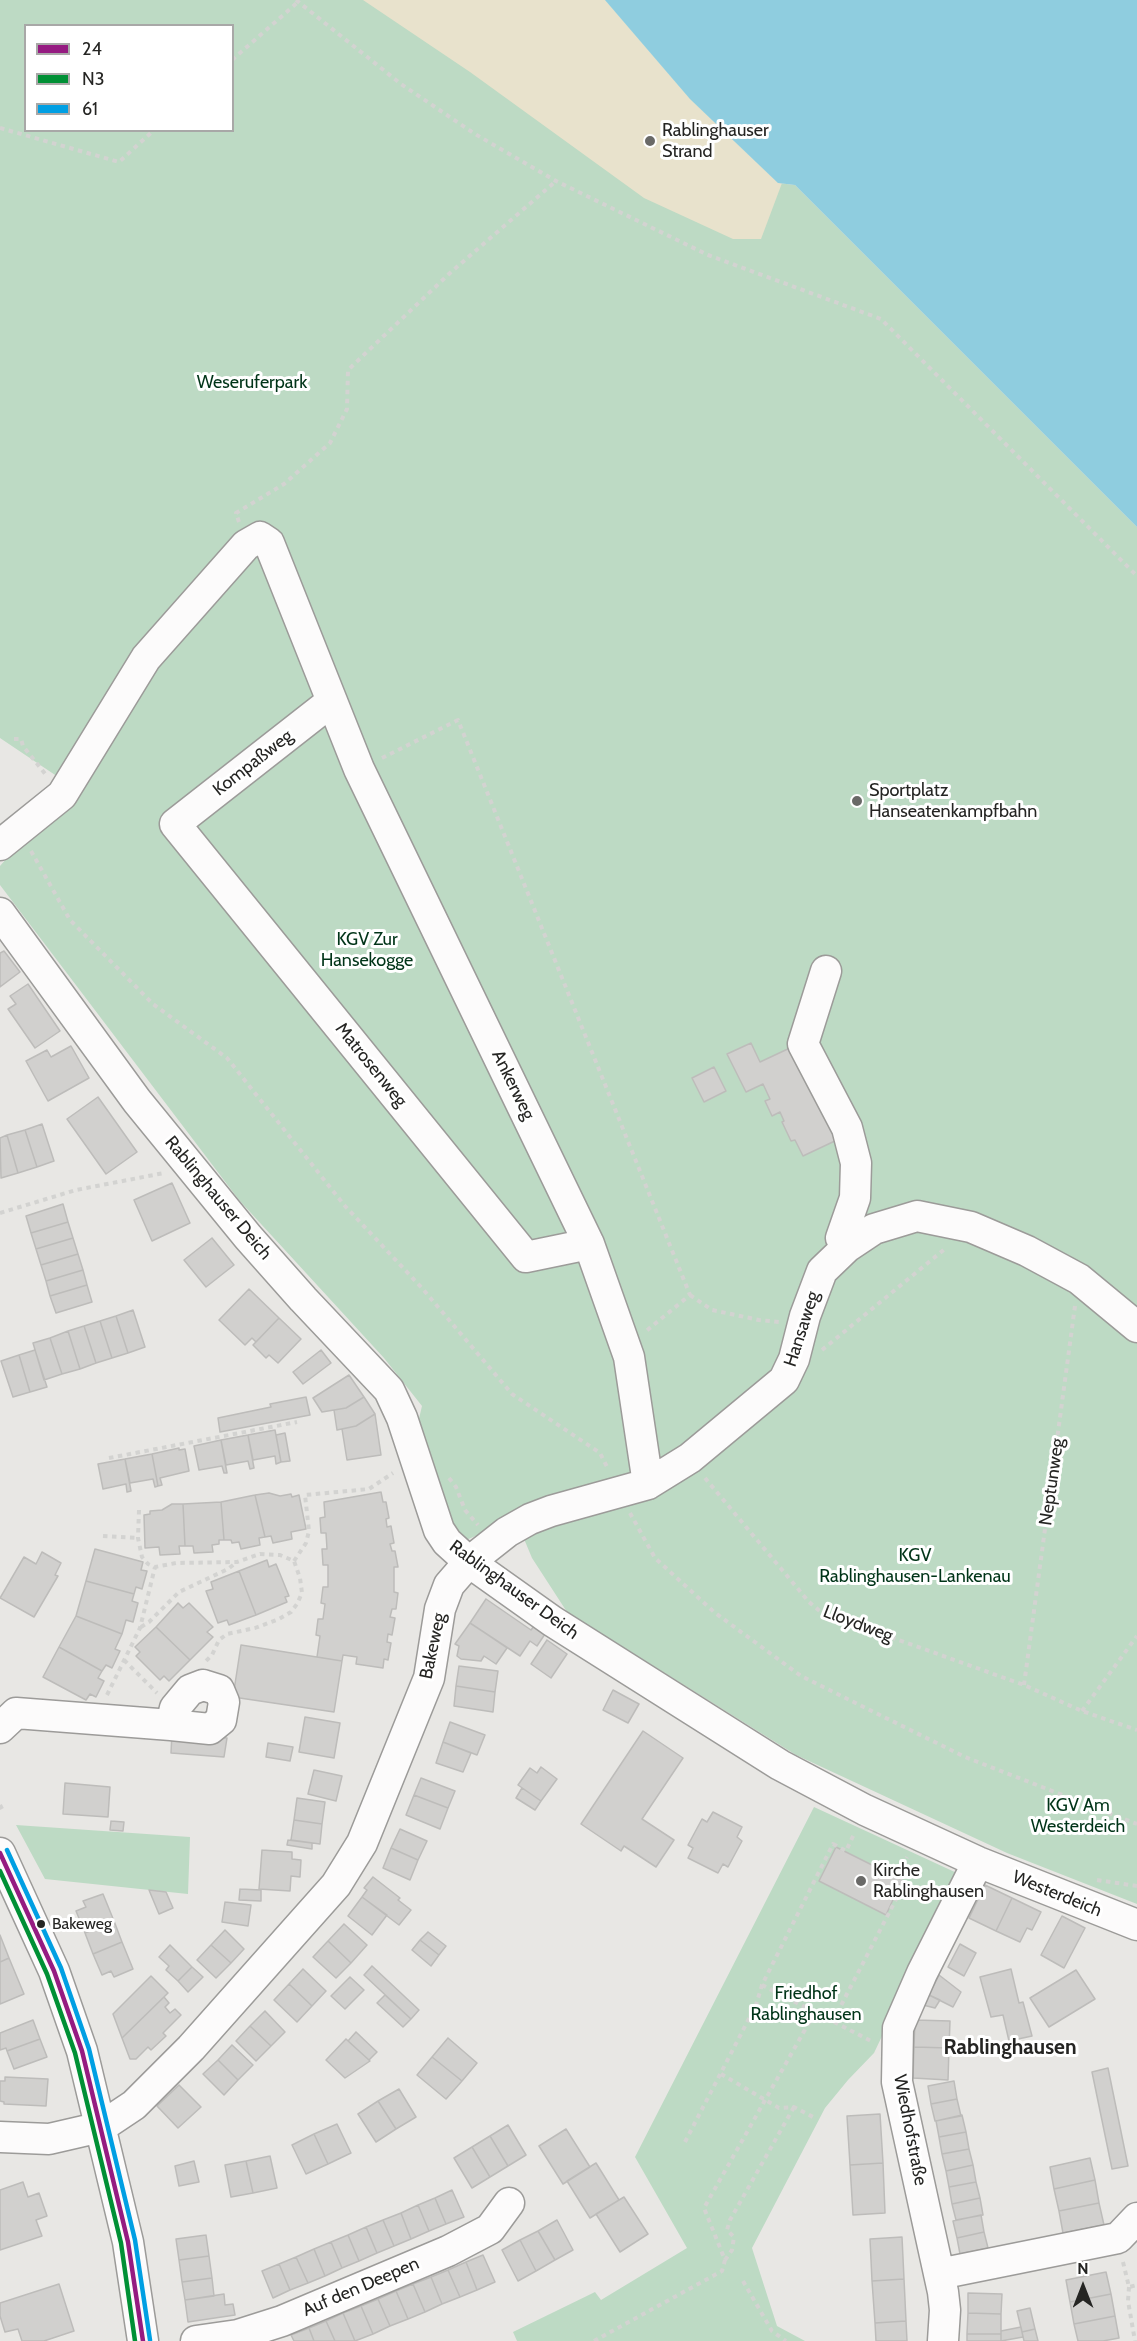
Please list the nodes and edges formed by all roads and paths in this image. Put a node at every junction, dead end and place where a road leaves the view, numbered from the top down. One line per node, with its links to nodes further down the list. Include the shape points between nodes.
1 (297, 1): 2 (path); 5 (path, via 401,84 475,134)
2 (234, 58)
3 (0, 128): 4 (path, via 118,162)
4 (152, 132)
5 (556, 181): 6 (path, via 450,273 348,370 347,408 330,443 284,484 236,513); 7 (path, via 708,255 881,319)
6 (246, 545): 8 (street, Ankerweg, via 260,537 269,543); 11 (street, via 146,658)
7 (1137, 576)
8 (332, 701): 10 (street, Ankerweg); 12 (street, Kompaßweg)
9 (14, 739): 11 (path, via 21,739)
10 (359, 769): 19 (street, Ankerweg); 22 (path, via 458,720)
11 (62, 795): 13 (street)
12 (175, 824): 19 (street, Matrosenweg, via 526,1257)
13 (9, 837): 31 (path, via 70,920 153,1004 227,1058 345,1206 422,1287 512,1394 600,1453)
14 (0, 913): 16 (street, Rablinghauser Deich, via 137,1101)
15 (826, 971): 20 (street, via 803,1044 847,1128 856,1163 855,1198 841,1238)
16 (192, 1167): 17 (path, via 76,1190); 30 (street, Rablinghauser Deich, via 295,1290 389,1390 402,1418)
17 (0, 1213)
18 (971, 1227): 20 (street, Hansaweg, via 917,1216 874,1229); 21 (street, Hansaweg); 25 (path)
19 (589, 1244): 26 (street, Ankerweg)
20 (847, 1246): 23 (street, Hansaweg, via 822,1271)
21 (1079, 1279): 24 (street, Hansaweg); 43 (path, Neptunweg)
22 (690, 1295): 23 (path, via 712,1311); 26 (path, via 638,1337)
23 (803, 1323): 29 (street, Hansaweg, via 784,1380)
24 (1137, 1328)
25 (820, 1351)
26 (629, 1357): 31 (street, Ankerweg)
27 (297, 1422): 28 (path)
28 (109, 1458)
29 (690, 1458): 31 (street, Hansaweg); 43 (path, Lloydweg, via 821,1612)
30 (407, 1471): 35 (path, via 445,1474 465,1510); 36 (path, via 369,1489 304,1495 309,1531 306,1544); 38 (street, Rablinghauser Deich, via 447,1542)
31 (634, 1488): 35 (street, Hansaweg, via 530,1519); 49 (path, via 636,1526 655,1558 714,1612 801,1676 966,1757)
32 (139, 1510): 34 (path)
33 (103, 1536): 34 (path)
34 (138, 1538): 39 (path, via 142,1557)
35 (492, 1544): 38 (street, Hansaweg)
36 (294, 1561): 37 (path, via 261,1554); 44 (path, via 302,1593 291,1612 219,1640 197,1671)
37 (237, 1562): 39 (path); 40 (path, via 179,1592)
38 (469, 1562): 53 (street, Rablinghauser Deich, via 552,1621 780,1765 865,1810); 63 (street, Bakeweg, via 449,1585 440,1609 429,1678 362,1844 336,1885 191,2048 134,2105)
39 (155, 1567): 40 (path)
40 (140, 1628): 42 (path)
41 (1137, 1636): 45 (path)
42 (124, 1660): 44 (path, via 144,1681); 46 (path)
43 (1024, 1685): 45 (path, Lloydweg)
44 (180, 1707): 46 (street)
45 (1082, 1711): 48 (path, Lloydweg)
46 (95, 1719): 47 (street, via 16,1713)
47 (0, 1728)
48 (1137, 1730)
49 (1137, 1824)
50 (856, 1830): 55 (path, via 846,1851 833,1844)
51 (0, 1853): 63 (street, via 54,1971 82,2051)
52 (908, 1854): 57 (path, via 897,1876 906,1880)
53 (978, 1862): 54 (street, Westerdeich); 58 (street, Wiedhofstraße, via 898,2028)
54 (1137, 1925)
55 (762, 1985): 56 (path); 59 (path, via 756,2005)
56 (815, 2012): 57 (path); 60 (path)
57 (833, 2021): 58 (path, via 877,2043)
58 (898, 2048): 69 (street, Wiedhofstraße, via 897,2082)
59 (720, 2074): 60 (path); 65 (path)
60 (765, 2100): 61 (path, via 779,2108); 68 (path, via 704,2208)
61 (794, 2107): 62 (path); 68 (path, via 730,2220 727,2230 734,2237)
62 (813, 2116)
63 (101, 2127): 64 (street, via 49,2139); 73 (street, via 128,2242)
64 (0, 2136)
65 (685, 2142)
66 (509, 2203): 74 (street, Auf den Deepen, via 490,2229 448,2251 282,2321 238,2335)
67 (1128, 2228): 69 (street); 72 (path)
68 (725, 2260): 75 (path, via 722,2271)
69 (939, 2274): 77 (street, Wiedhofstraße, via 945,2310)
70 (743, 2281): 76 (path, via 772,2331)
71 (1137, 2285): 72 (path)
72 (1129, 2287): 78 (path)
73 (143, 2341)
74 (196, 2341)
75 (594, 2341)
76 (786, 2341)
77 (943, 2341)
78 (1135, 2341)

